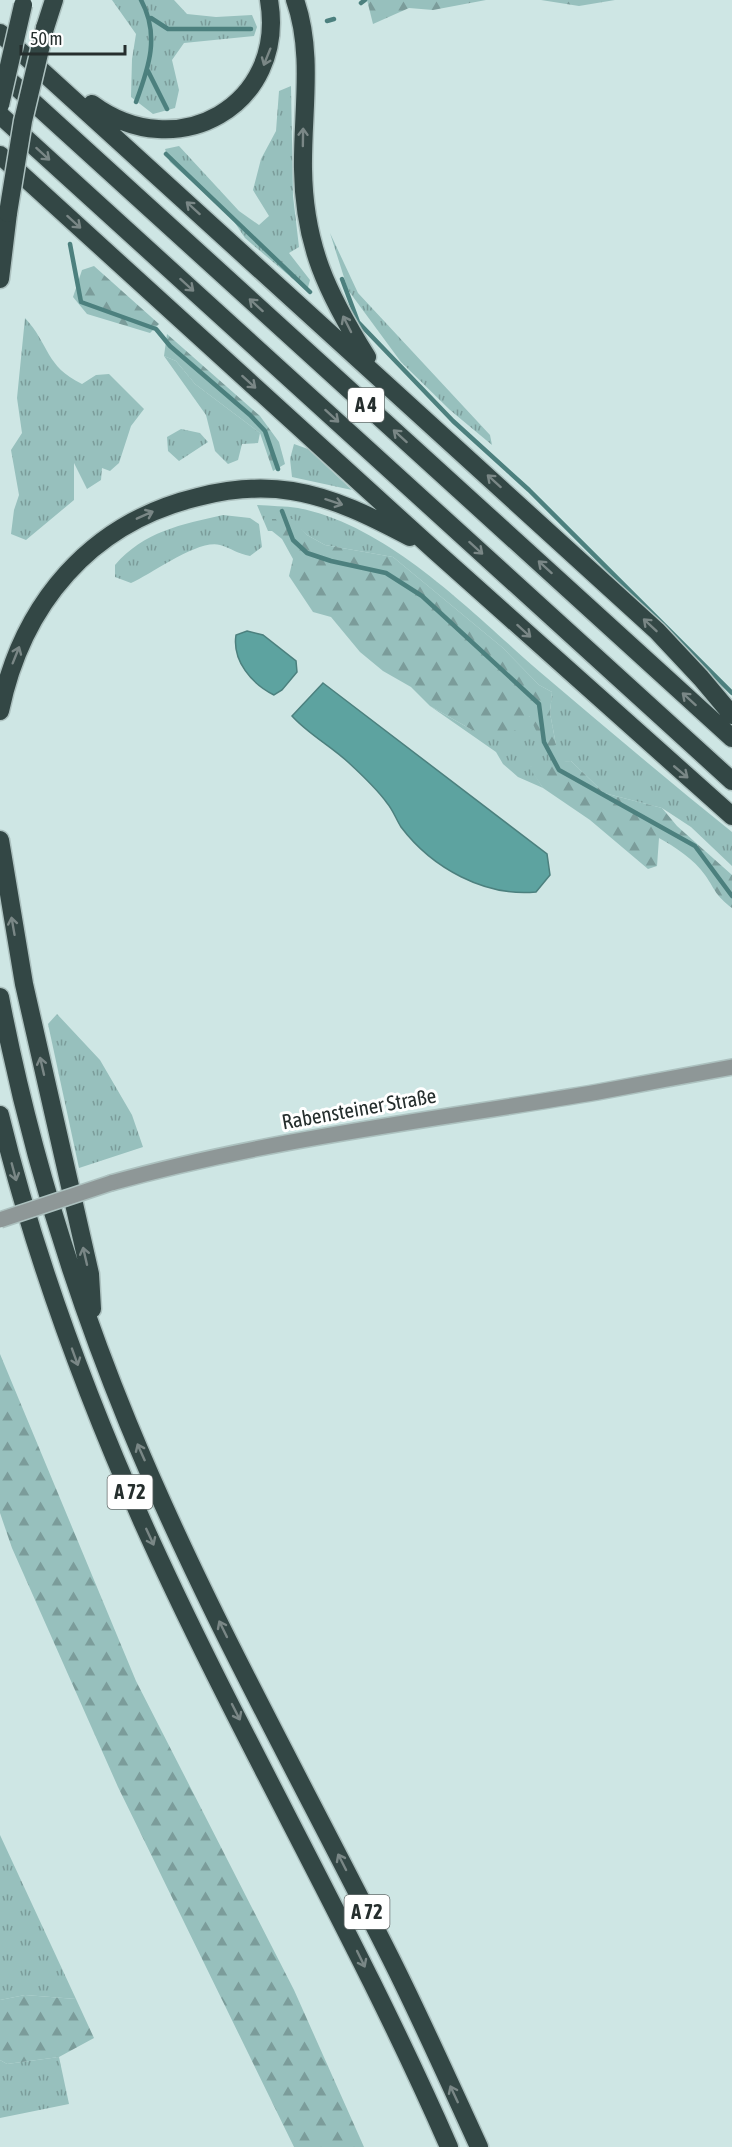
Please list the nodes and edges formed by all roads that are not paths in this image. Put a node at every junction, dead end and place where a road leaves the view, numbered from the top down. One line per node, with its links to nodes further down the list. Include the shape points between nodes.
1 (54, 0): 11 (highway, bridge, via 23,121)
2 (269, 0): 6 (highway, one-way to 6, via 273,23 270,48 260,73 236,103 207,122 175,131 129,125)
3 (295, 0): 12 (highway, one-way to 3, via 323,278 310,240 303,168 305,53)
4 (23, 3): 8 (highway, bridge)
5 (0, 33): 6 (highway)
6 (40, 69): 12 (highway, one-way to 6)
7 (0, 72): 16 (highway, A 4, one-way to 7)
8 (0, 105)
9 (0, 115): 17 (highway, A 4, one-way to 17)
10 (0, 154): 13 (highway, one-way to 13)
11 (0, 279)
12 (377, 374): 15 (highway, one-way to 12, via 657,631)
13 (434, 550): 14 (highway, one-way to 13, via 9,674 41,605 95,545 128,522 168,504 216,492 258,488 292,491 363,512); 18 (highway, one-way to 18)
14 (0, 711)
15 (732, 715)
16 (732, 738)
17 (732, 781)
18 (732, 816)
19 (0, 840): 24 (highway, one-way to 19, via 90,1274 24,984)
20 (0, 997): 24 (highway, A 72, via 43,1178)
21 (732, 1067): 23 (street, Rabensteiner Straße, bridge, via 343,1132 173,1165)
22 (0, 1115): 25 (highway, A 72, one-way to 25, via 60,1316 143,1522 370,1977)
23 (0, 1220)
24 (94, 1335): 26 (highway, A 72, one-way to 24, via 393,1962 207,1597 133,1434)
25 (449, 2147)
26 (479, 2147)

